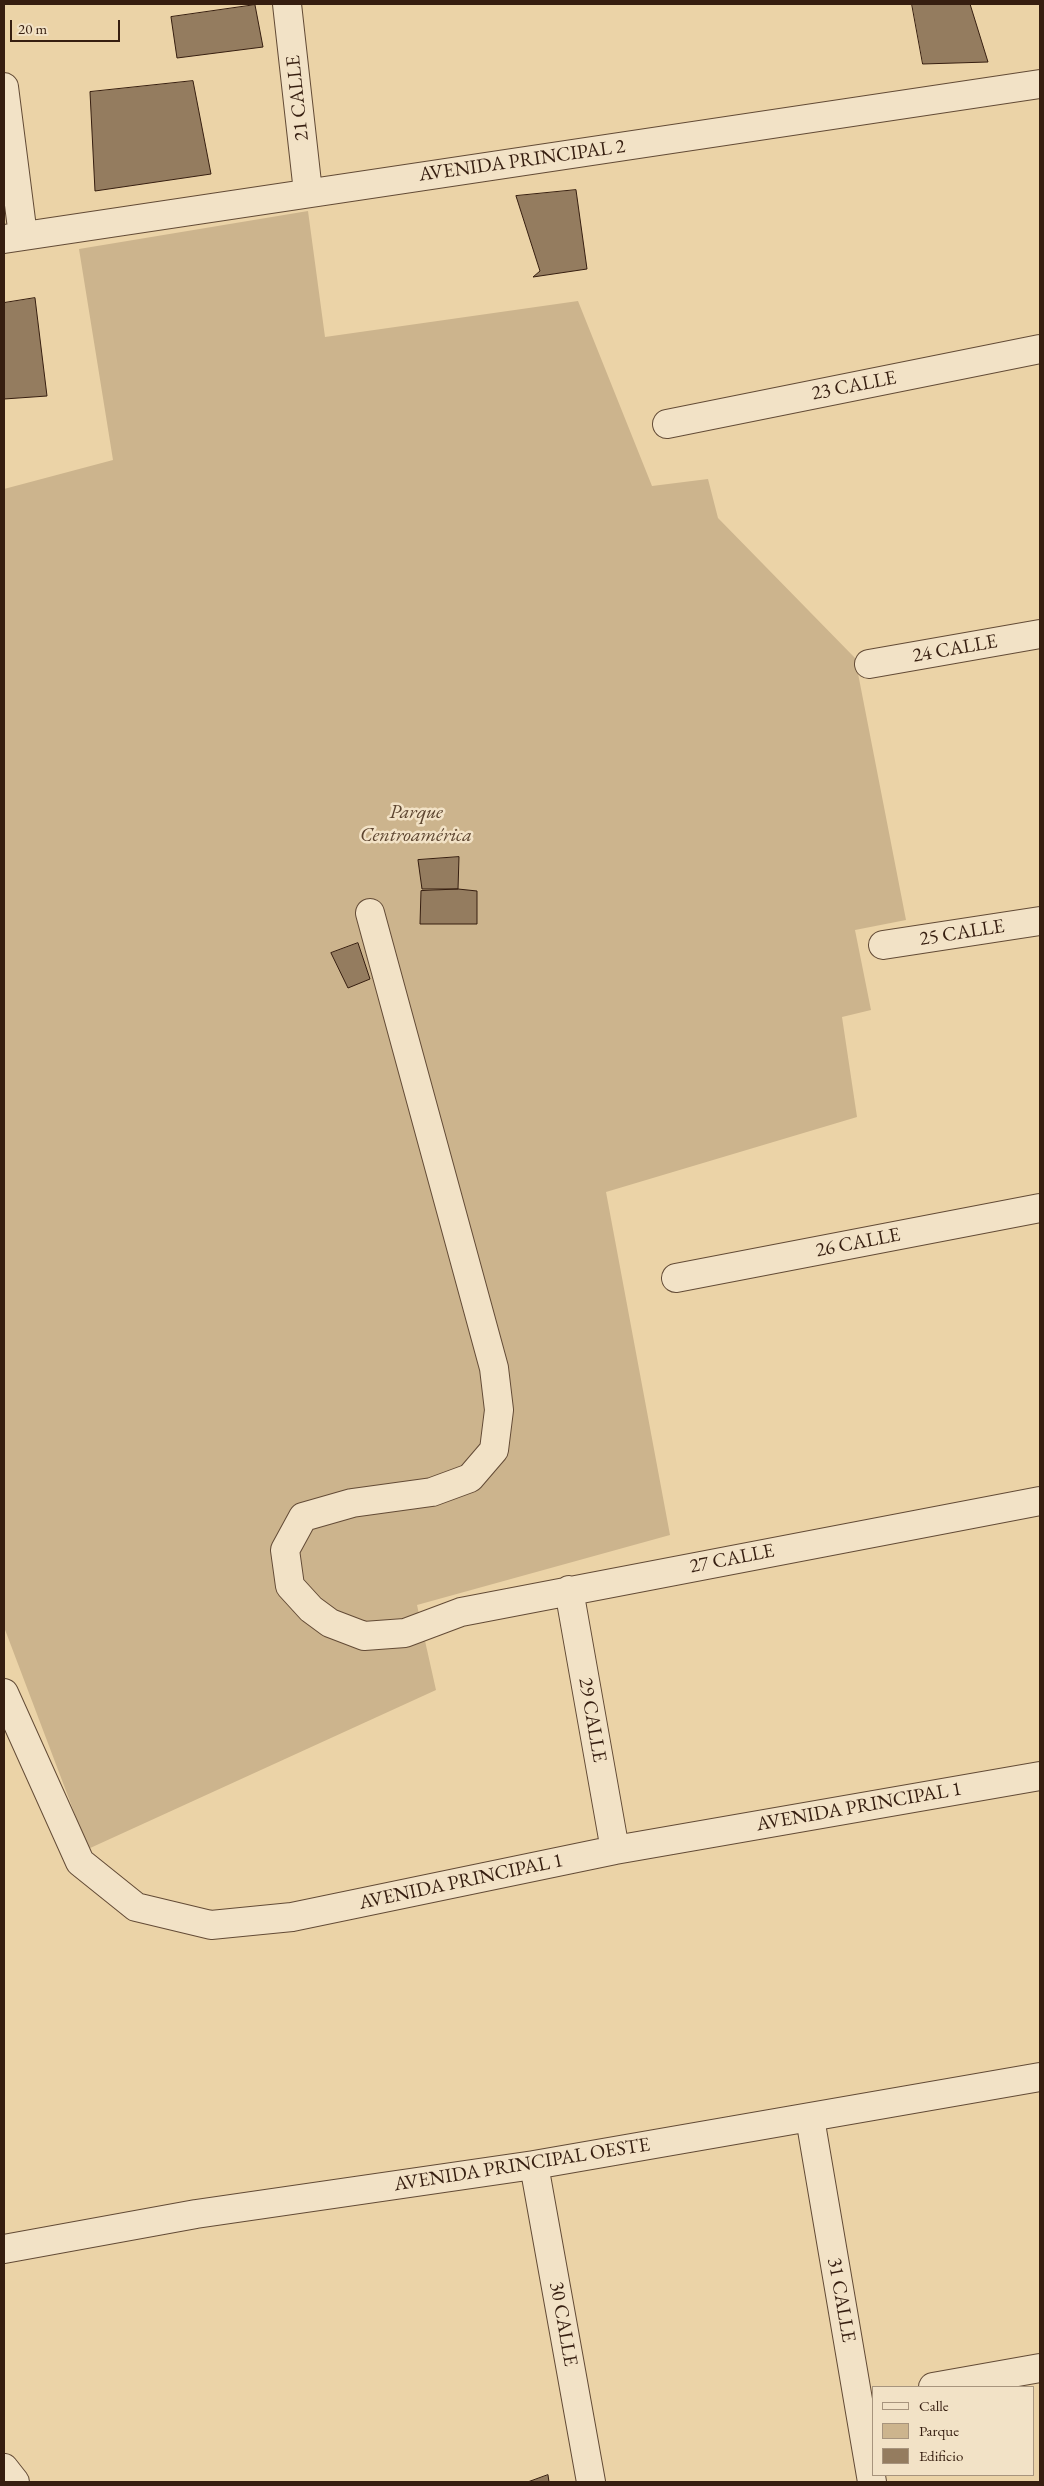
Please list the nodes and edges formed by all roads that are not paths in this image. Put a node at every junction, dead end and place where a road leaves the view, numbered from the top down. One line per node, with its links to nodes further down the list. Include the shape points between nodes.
1 (287, 4): 4 (street, 21 CALLE)
2 (1040, 84): 4 (street, AVENIDA PRINCIPAL 2)
3 (4, 86): 5 (street)
4 (308, 192): 5 (street, AVENIDA PRINCIPAL 2)
5 (13, 237)
6 (1040, 349): 7 (street, 23 CALLE)
7 (667, 424)
8 (1040, 634): 9 (street, 24 CALLE)
9 (869, 664)
10 (370, 913): 16 (street, 27 CALLE, via 494,1368 500,1410 494,1450 470,1478 432,1492 352,1503 303,1517 286,1550 290,1586 311,1609 330,1623 364,1636 405,1633 461,1612)
11 (1040, 921): 12 (street, 25 CALLE)
12 (883, 944)
13 (1040, 1208): 14 (street, 26 CALLE)
14 (676, 1278)
15 (1040, 1501): 16 (street, 27 CALLE)
16 (569, 1590): 19 (street, 29 CALLE)
17 (4, 1693): 19 (street, AVENIDA PRINCIPAL 1, via 80,1862 136,1907 211,1925 292,1917)
18 (1040, 1776): 19 (street, AVENIDA PRINCIPAL 1)
19 (615, 1850)
20 (1040, 2077): 21 (street, AVENIDA PRINCIPAL OESTE)
21 (810, 2118): 22 (street, AVENIDA PRINCIPAL OESTE); 26 (street, 31 CALLE)
22 (534, 2165): 23 (street, AVENIDA PRINCIPAL OESTE, via 196,2214); 29 (street, 30 CALLE)
23 (4, 2249)
24 (1040, 2368): 25 (street)
25 (939, 2386)
26 (866, 2399): 30 (street, 31 CALLE)
27 (4, 2468): 28 (street)
28 (15, 2482)
29 (591, 2482)
30 (872, 2482)

